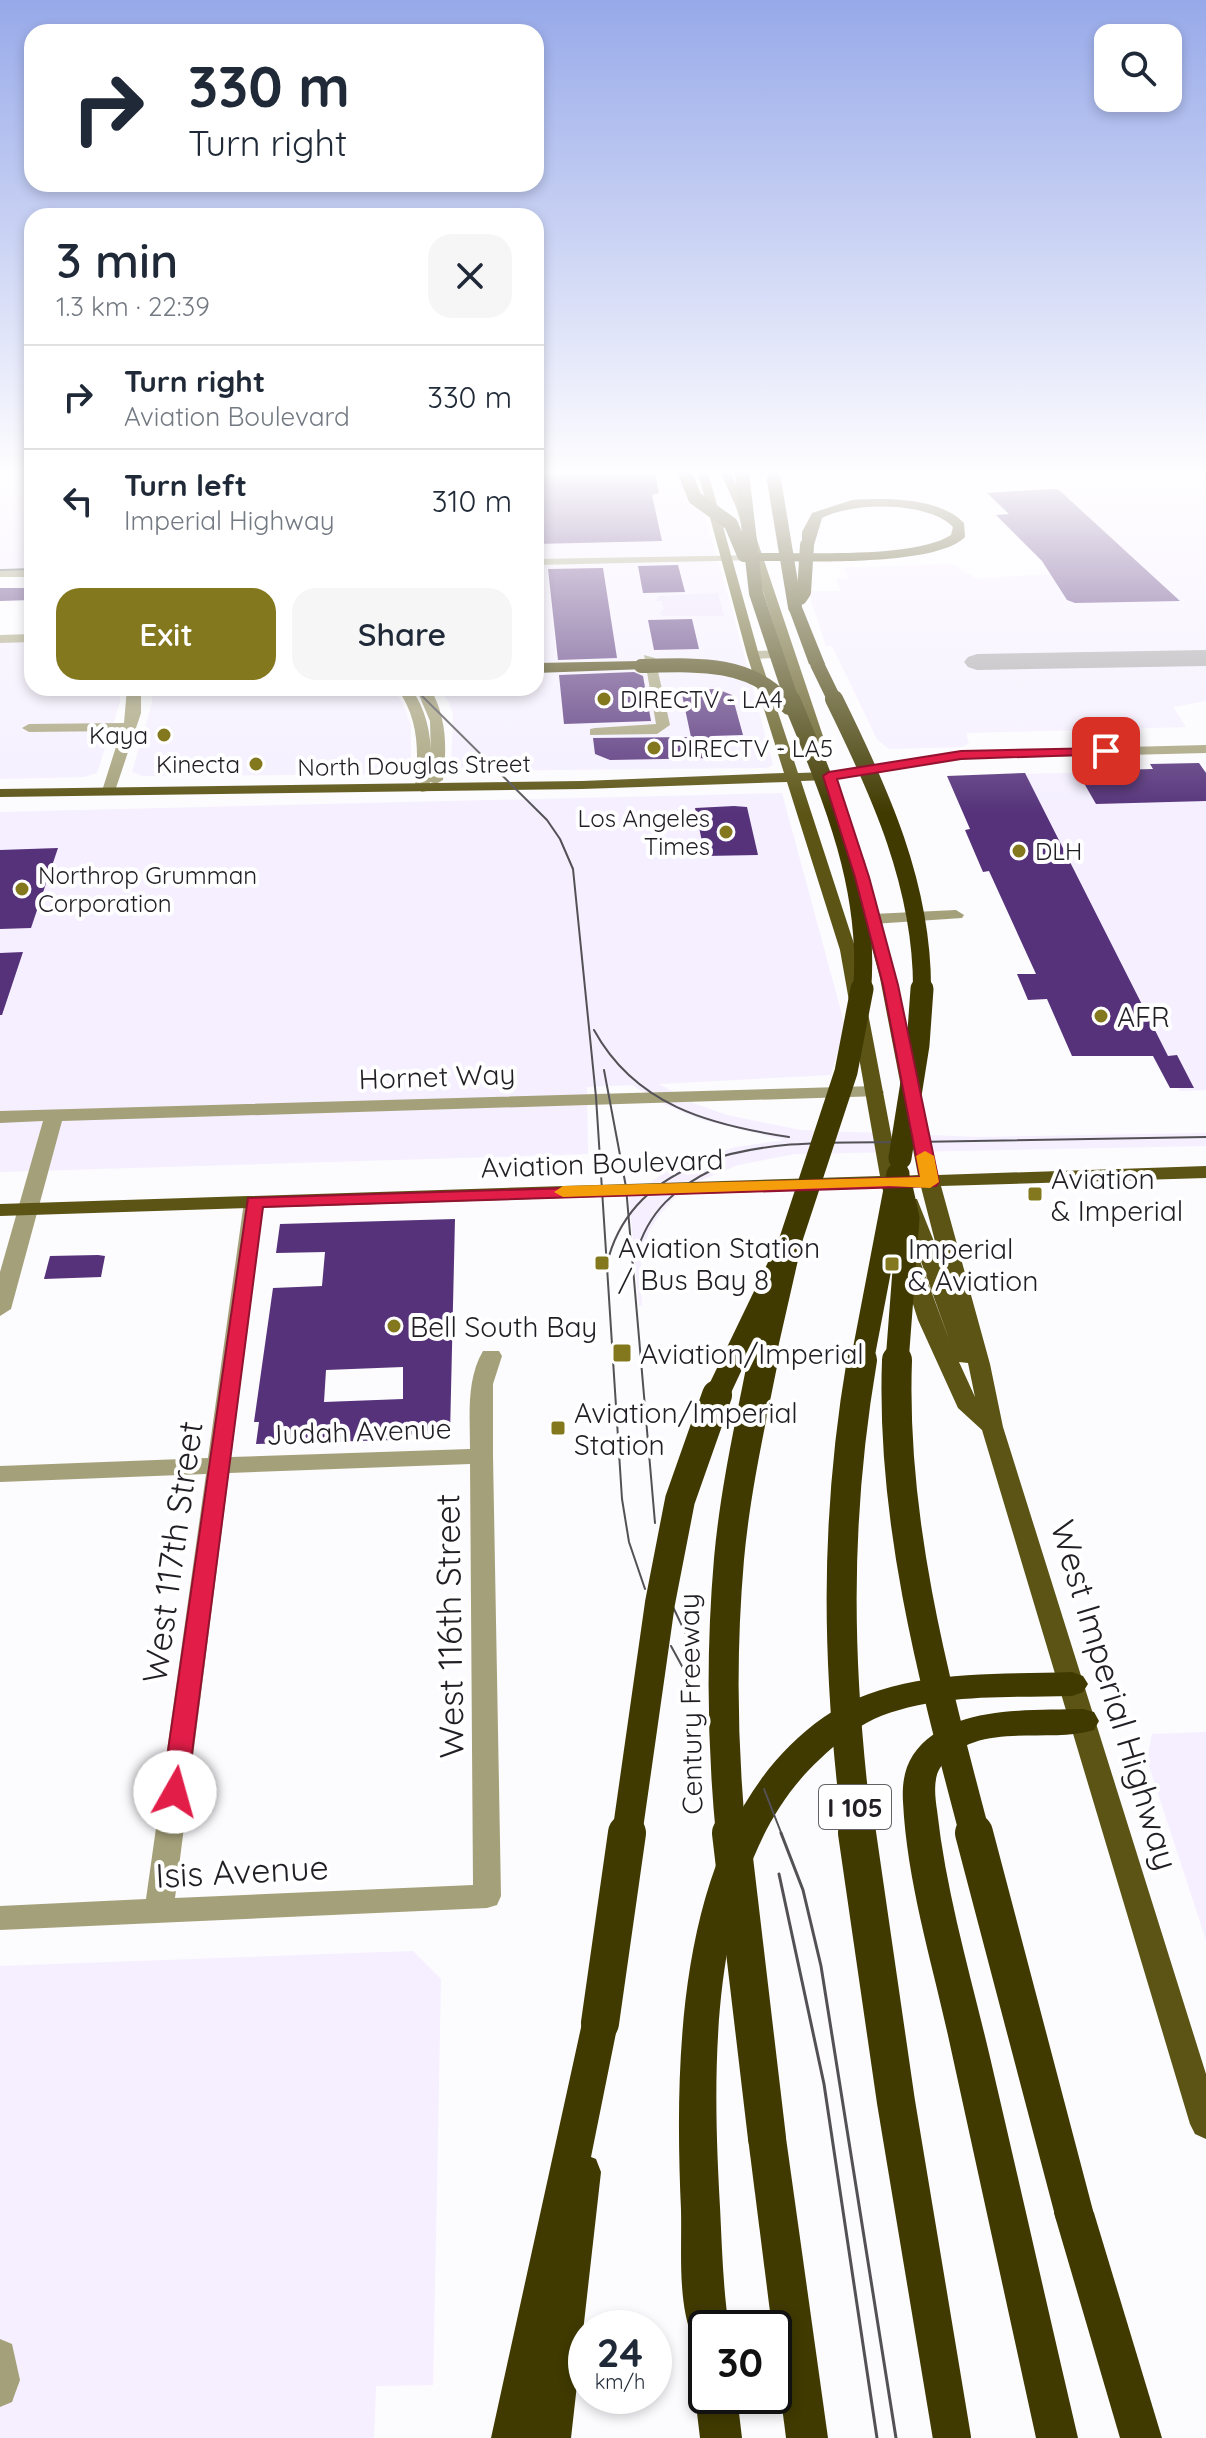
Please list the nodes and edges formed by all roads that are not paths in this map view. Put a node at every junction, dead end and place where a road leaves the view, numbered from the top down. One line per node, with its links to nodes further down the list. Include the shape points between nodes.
1 (734, 587): 12 (main road)
2 (753, 587): 7 (highway, bridge)
3 (756, 587): 7 (highway, Century Freeway, bridge)
4 (767, 587): 11 (main road)
5 (792, 587): 8 (highway, I 105, bridge)
6 (804, 587): 8 (highway, bridge)
7 (759, 607): 18 (highway, Century Freeway, bridge)
8 (795, 607): 36 (highway, I 105, bridge, via 902,852 919,921 922,978)
9 (24, 638): 10 (street)
10 (0, 639)
11 (788, 654): 12 (street); 18 (main road)
12 (760, 655): 18 (main road, via 783,705); 24 (main road)
13 (649, 658): 21 (street, via 663,725 657,730)
14 (544, 668): 18 (highway, bridge, via 677,665 735,670 775,686)
15 (133, 696): 19 (street)
16 (409, 696): 25 (street, via 424,726)
17 (428, 696): 25 (street, via 438,718)
18 (806, 721): 23 (main road); 40 (highway, Century Freeway, bridge, via 855,870 864,968 846,1080)
19 (130, 727): 20 (street); 26 (street)
20 (29, 728)
21 (595, 732)
22 (1206, 749): 23 (street, via 961,755)
23 (829, 776): 24 (main road, North Douglas Street); 30 (main road)
24 (793, 779): 25 (main road, North Douglas Street); 29 (main road)
25 (428, 788): 26 (main road, North Douglas Street)
26 (109, 791): 27 (main road, North Douglas Street)
27 (0, 793)
28 (956, 915): 30 (street)
29 (837, 917): 31 (main road, via 855,926); 32 (main road)
30 (873, 919): 31 (main road)
31 (898, 1023): 36 (main road)
32 (875, 1092): 33 (street, Hornet Way); 36 (main road)
33 (54, 1116): 34 (street, Hornet Way); 38 (street)
34 (0, 1117)
35 (1206, 1172): 36 (main road, Aviation Boulevard)
36 (906, 1179): 37 (main road, Aviation Boulevard); 43 (main road, West Imperial Highway); 43 (main road, via 905,1191 966,1357); 44 (main road, West Imperial Highway, via 903,1239 929,1320 969,1408); 54 (highway, bridge, via 897,1435 913,1577 928,1657); 64 (highway, I 105, bridge, via 847,1459 840,1555 841,1657 882,2019)
37 (254, 1202): 38 (main road, Aviation Boulevard); 46 (street, West 117th Street)
38 (28, 1209): 39 (main road, Aviation Boulevard); 41 (street)
39 (0, 1210)
40 (791, 1237): 57 (highway, bridge, via 717,1395 680,1500); 63 (highway, Century Freeway, bridge, via 740,1476 728,1558 722,1663 729,1845)
41 (0, 1309)
42 (491, 1356): 45 (street, West 116th Street, via 482,1384)
43 (984, 1377): 44 (main road, West Imperial Highway)
44 (992, 1427): 48 (main road, West Imperial Highway)
45 (481, 1456): 46 (street, Judah Avenue); 50 (street, West 116th Street)
46 (217, 1466): 47 (street, Judah Avenue); 51 (street, West 117th Street)
47 (0, 1474)
48 (1072, 1684): 49 (main road, West Imperial Highway); 55 (highway, bridge, via 918,1696 881,1704 837,1724 795,1758 769,1792 745,1838 721,1906 696,2049 695,2145)
49 (1083, 1721): 53 (main road, West Imperial Highway); 65 (highway, via 968,1732 938,1748 924,1766 919,1788 958,1998)
50 (487, 1896): 51 (street, Isis Avenue)
51 (159, 1911): 52 (street, Isis Avenue)
52 (0, 1918)
53 (1206, 2124)
54 (1074, 2213): 66 (highway); 67 (highway)
55 (707, 2310)
56 (0, 2356): 58 (street)
57 (540, 2383): 60 (highway); 61 (highway)
58 (0, 2390)
59 (718, 2414): 62 (highway)
60 (512, 2438)
61 (550, 2438)
62 (721, 2438)
63 (807, 2438)
64 (952, 2438)
65 (1057, 2438)
66 (1130, 2438)
67 (1141, 2438)

